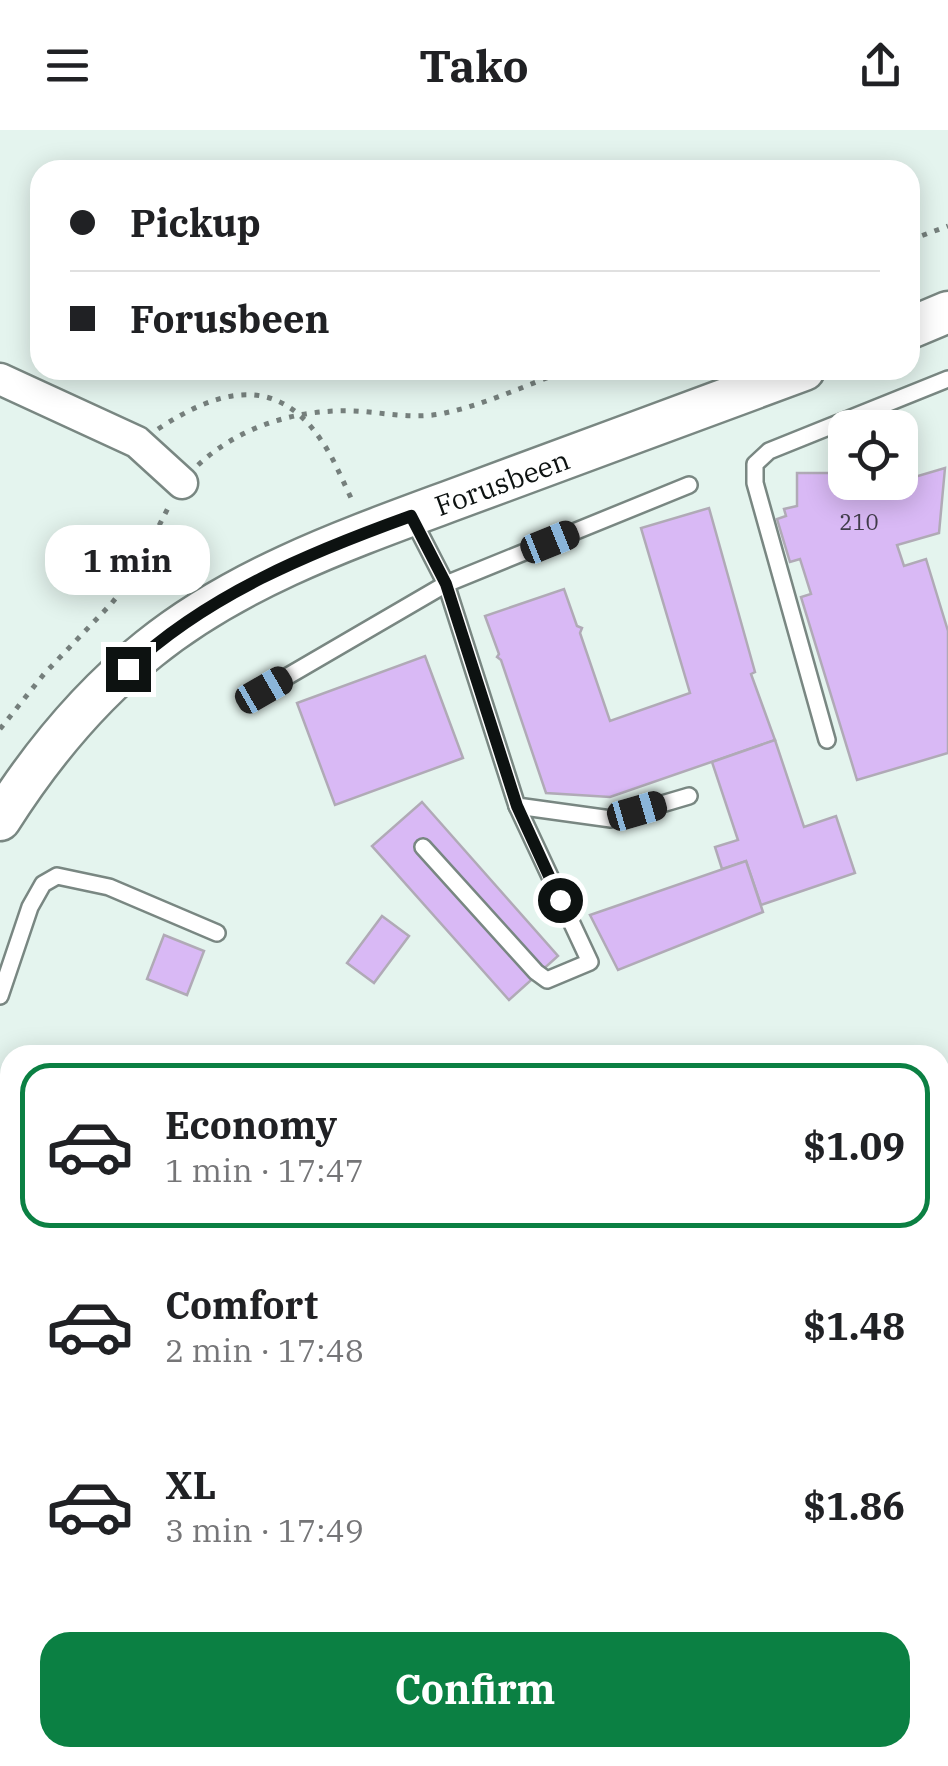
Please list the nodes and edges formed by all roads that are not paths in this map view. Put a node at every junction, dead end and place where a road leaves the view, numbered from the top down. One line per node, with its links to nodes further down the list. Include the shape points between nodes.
1 (948, 312): 2 (main road)
2 (920, 324)
3 (0, 380): 6 (street, via 137,442)
4 (777, 380): 8 (main road, Forusbeen)
5 (948, 380): 11 (lane, via 769,450 755,464)
6 (182, 483)
7 (689, 484): 9 (lane)
8 (411, 516): 9 (lane); 14 (main road, Forusbeen, via 288,565 149,649 75,721)
9 (446, 584): 10 (lane); 13 (lane)
10 (264, 690)
11 (827, 740)
12 (689, 796): 13 (lane, via 611,819)
13 (517, 806): 15 (lane, via 590,962 547,980)
14 (0, 820)
15 (423, 847)
16 (217, 933): 17 (lane, via 109,887 57,876 43,884 30,907)
17 (0, 996)

